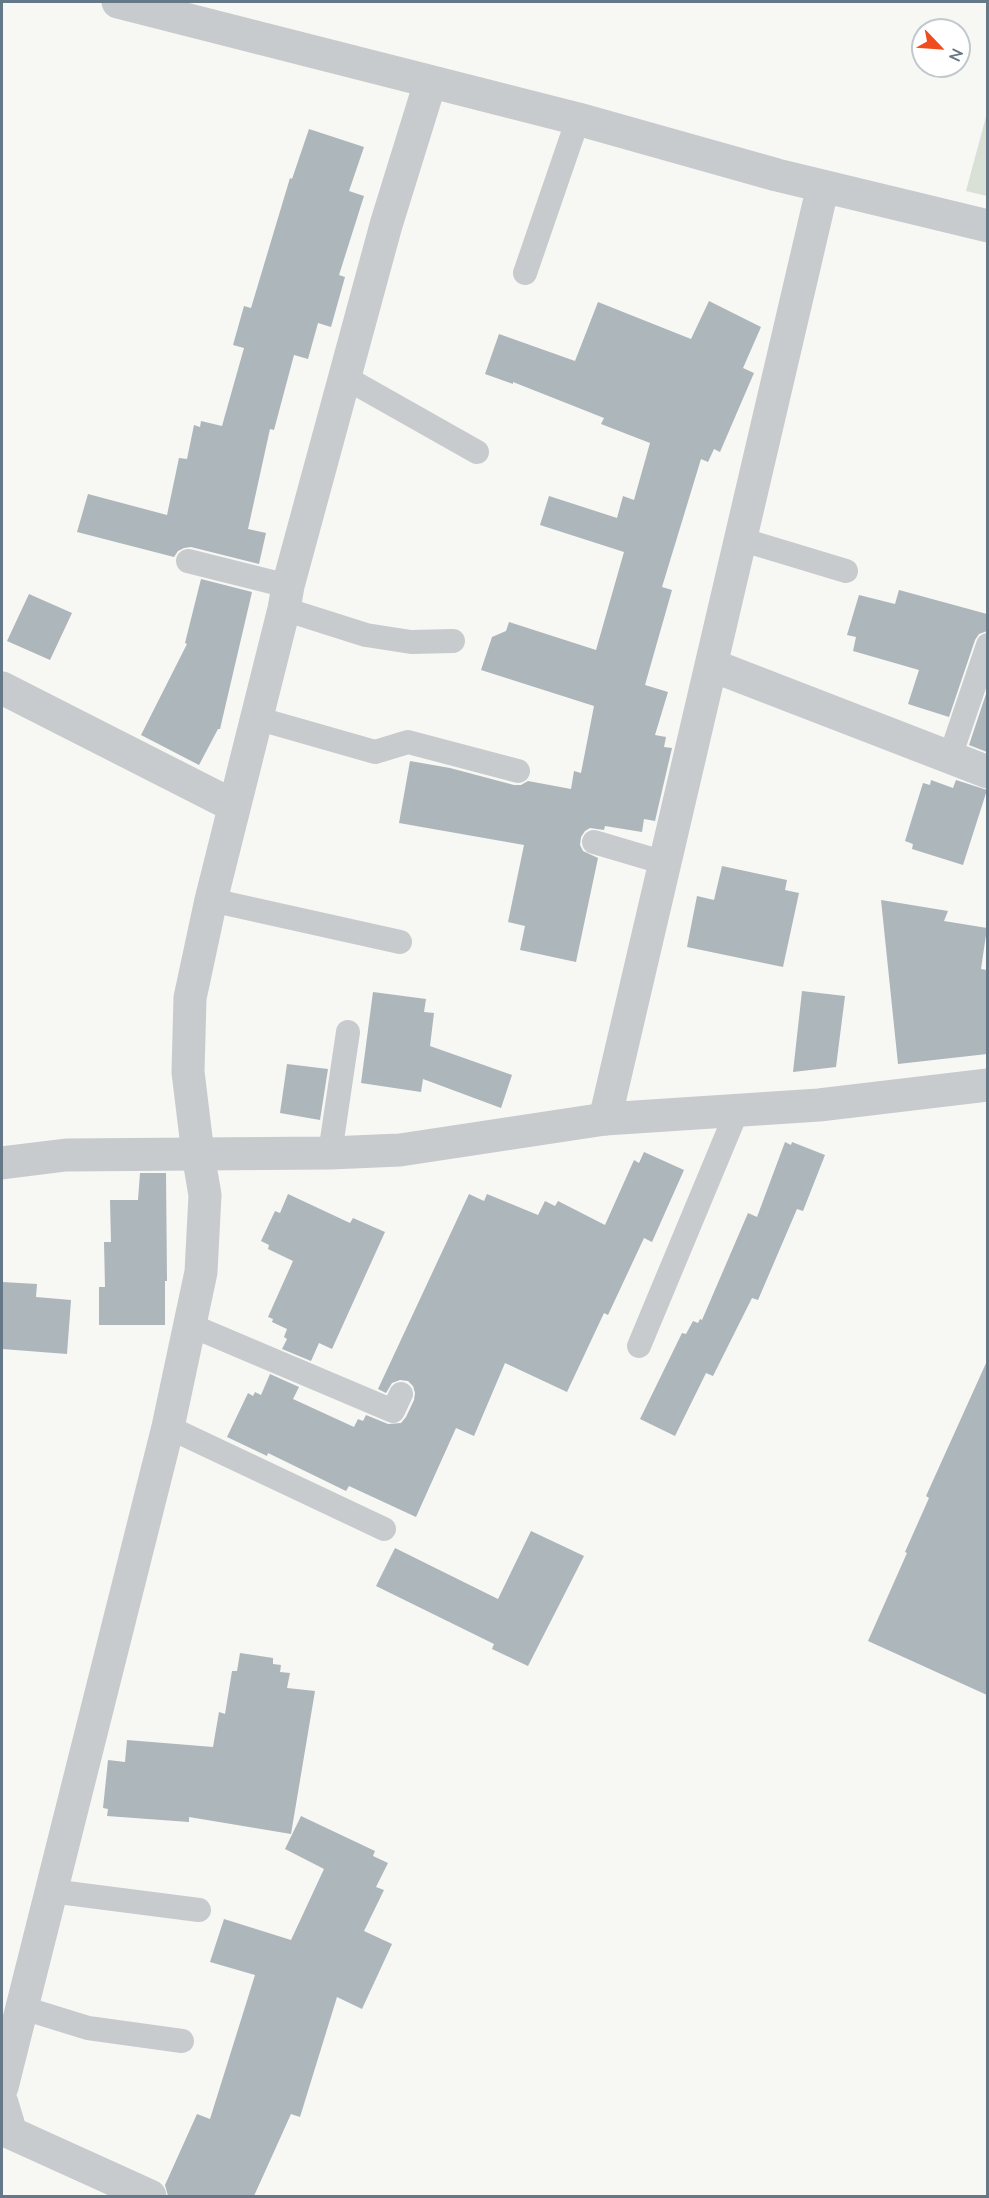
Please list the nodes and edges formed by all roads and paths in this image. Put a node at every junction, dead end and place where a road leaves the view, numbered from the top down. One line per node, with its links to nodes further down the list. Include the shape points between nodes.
1 (118, 2): 2 (street)
2 (430, 83): 3 (street); 7 (street, via 386,225)
3 (578, 119): 4 (street); 6 (lane)
4 (823, 186): 5 (street); 9 (street)
5 (987, 226)
6 (525, 273)
7 (346, 378): 8 (lane); 12 (street)
8 (477, 452)
9 (740, 539): 11 (lane); 15 (street)
10 (188, 561): 12 (lane)
11 (846, 571)
12 (286, 597): 13 (lane, via 366,635 411,642); 17 (street)
13 (453, 641)
14 (987, 645): 18 (lane)
15 (711, 665): 18 (street); 23 (street)
16 (2, 688): 21 (street)
17 (256, 718): 19 (lane, via 375,752 408,741); 21 (street)
18 (950, 757): 20 (street)
19 (518, 771)
20 (987, 772)
21 (234, 806): 24 (street)
22 (594, 842): 23 (lane)
23 (665, 863): 29 (street)
24 (211, 900): 25 (lane); 31 (street, via 190,998 188,1072)
25 (400, 942)
26 (348, 1032): 30 (lane)
27 (987, 1085): 28 (street)
28 (737, 1111): 29 (street); 34 (lane)
29 (605, 1119): 30 (street, via 400,1150)
30 (330, 1153): 31 (street)
31 (198, 1154): 32 (street, via 66,1155); 33 (street, via 205,1206 201,1272)
32 (2, 1163)
33 (190, 1325): 35 (lane, via 393,1411); 36 (street)
34 (639, 1346)
35 (401, 1394)
36 (168, 1427): 37 (lane); 38 (street)
37 (384, 1528)
38 (51, 1891): 39 (lane); 40 (street)
39 (198, 1910)
40 (20, 2007): 41 (lane, via 88,2028); 42 (street)
41 (182, 2042)
42 (2, 2087)
43 (5, 2128): 44 (street)
44 (150, 2196)

